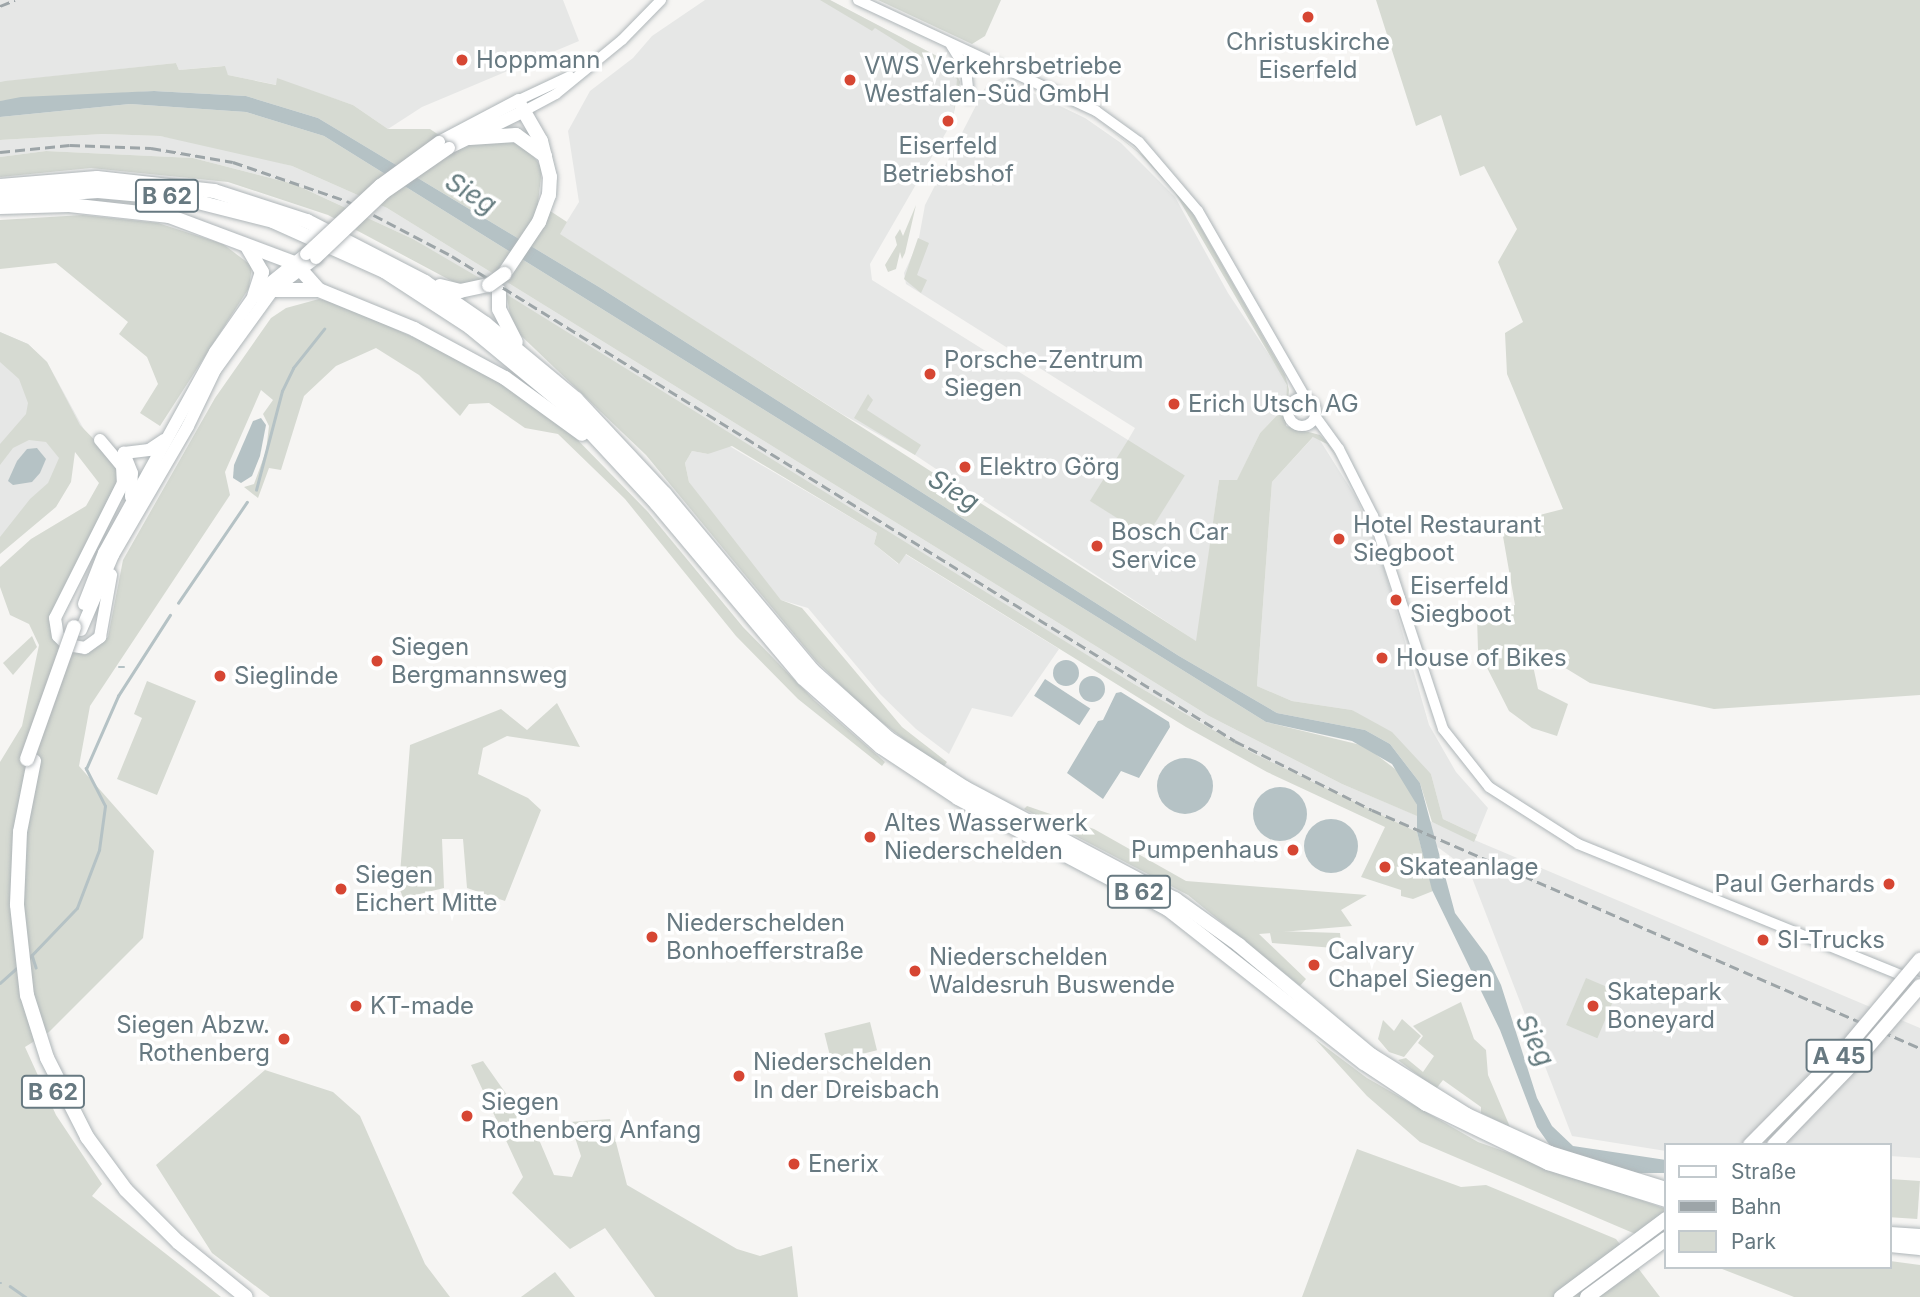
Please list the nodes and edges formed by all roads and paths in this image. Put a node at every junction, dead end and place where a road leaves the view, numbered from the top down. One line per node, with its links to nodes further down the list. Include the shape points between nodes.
1 (661, 0): 5 (main road, via 556,94)
2 (858, 0): 3 (main road)
3 (949, 43): 4 (main road, via 967,69); 20 (main road, via 1096,111 1139,142 1198,211)
4 (969, 98)
5 (521, 105): 6 (main road, B 62); 7 (main road, B 62); 8 (highway, B 62, via 527,128)
6 (470, 138): 7 (main road, B 62); 8 (highway, B 62, via 516,135)
7 (444, 145): 13 (main road, B 62, bridge, via 380,185)
8 (545, 156): 15 (highway, B 62, via 550,177 542,213)
9 (0, 186): 14 (highway, B 62, via 97,178 214,191 307,220)
10 (0, 198): 27 (highway, B 62, via 99,191 162,195 245,212 327,242 420,293 494,346 568,408)
11 (0, 207): 12 (highway, B 62, via 69,205 151,213)
12 (244, 244): 13 (highway, B 62); 18 (highway, B 62, via 262,272)
13 (298, 266): 16 (main road, B 62); 17 (highway, B 62); 18 (main road, B 62)
14 (425, 282): 15 (highway, B 62, via 460,291); 19 (highway, B 62)
15 (494, 288): 19 (highway, B 62, via 502,317)
16 (272, 290): 17 (highway, B 62); 26 (main road, B 62, via 215,370)
17 (319, 290): 27 (highway, B 62, via 414,329 505,378 582,434)
18 (254, 296): 24 (main road, B 62, via 215,352)
19 (522, 352): 33 (highway, B 62, via 621,444 783,639 865,719 965,788 1175,899 1390,1068)
20 (1290, 373): 21 (main road); 22 (main road)
21 (1306, 399): 22 (main road); 23 (main road, via 1315,407)
22 (1292, 402): 23 (main road, via 1291,420 1298,425)
23 (1312, 420): 32 (main road, via 1329,433 1377,527 1443,729 1489,787 1578,844)
24 (169, 435): 26 (main road, B 62); 28 (main road, via 149,450 124,453 132,473)
25 (100, 440): 29 (main road, via 122,466 123,482 55,618 58,636 67,645 85,648 100,637)
26 (156, 469): 28 (main road, B 62); 29 (main road, B 62)
27 (657, 504): 33 (highway, B 62, via 803,678 881,747 958,798 1168,909 1394,1084)
28 (129, 505): 30 (main road, B 62)
29 (113, 555): 30 (main road, B 62)
30 (77, 629): 39 (highway, B 62, via 45,723 24,808 17,881 20,951 36,1027 65,1099 112,1173)
31 (1920, 960): 34 (highway, A 45, bridge, via 1847,1047)
32 (1920, 985): 35 (highway, A 45, bridge, via 1860,1056)
33 (1502, 1138): 36 (highway, B 62); 37 (highway, B 62)
34 (1753, 1143)
35 (1776, 1143)
36 (1664, 1188)
37 (1664, 1199)
38 (1664, 1220): 47 (highway)
39 (154, 1225): 45 (highway, B 62); 46 (highway, B 62)
40 (1892, 1234): 41 (highway)
41 (1920, 1236)
42 (1664, 1239): 48 (highway)
43 (1892, 1245): 44 (highway)
44 (1920, 1248)
45 (233, 1297)
46 (246, 1297)
47 (1560, 1297)
48 (1587, 1297)

